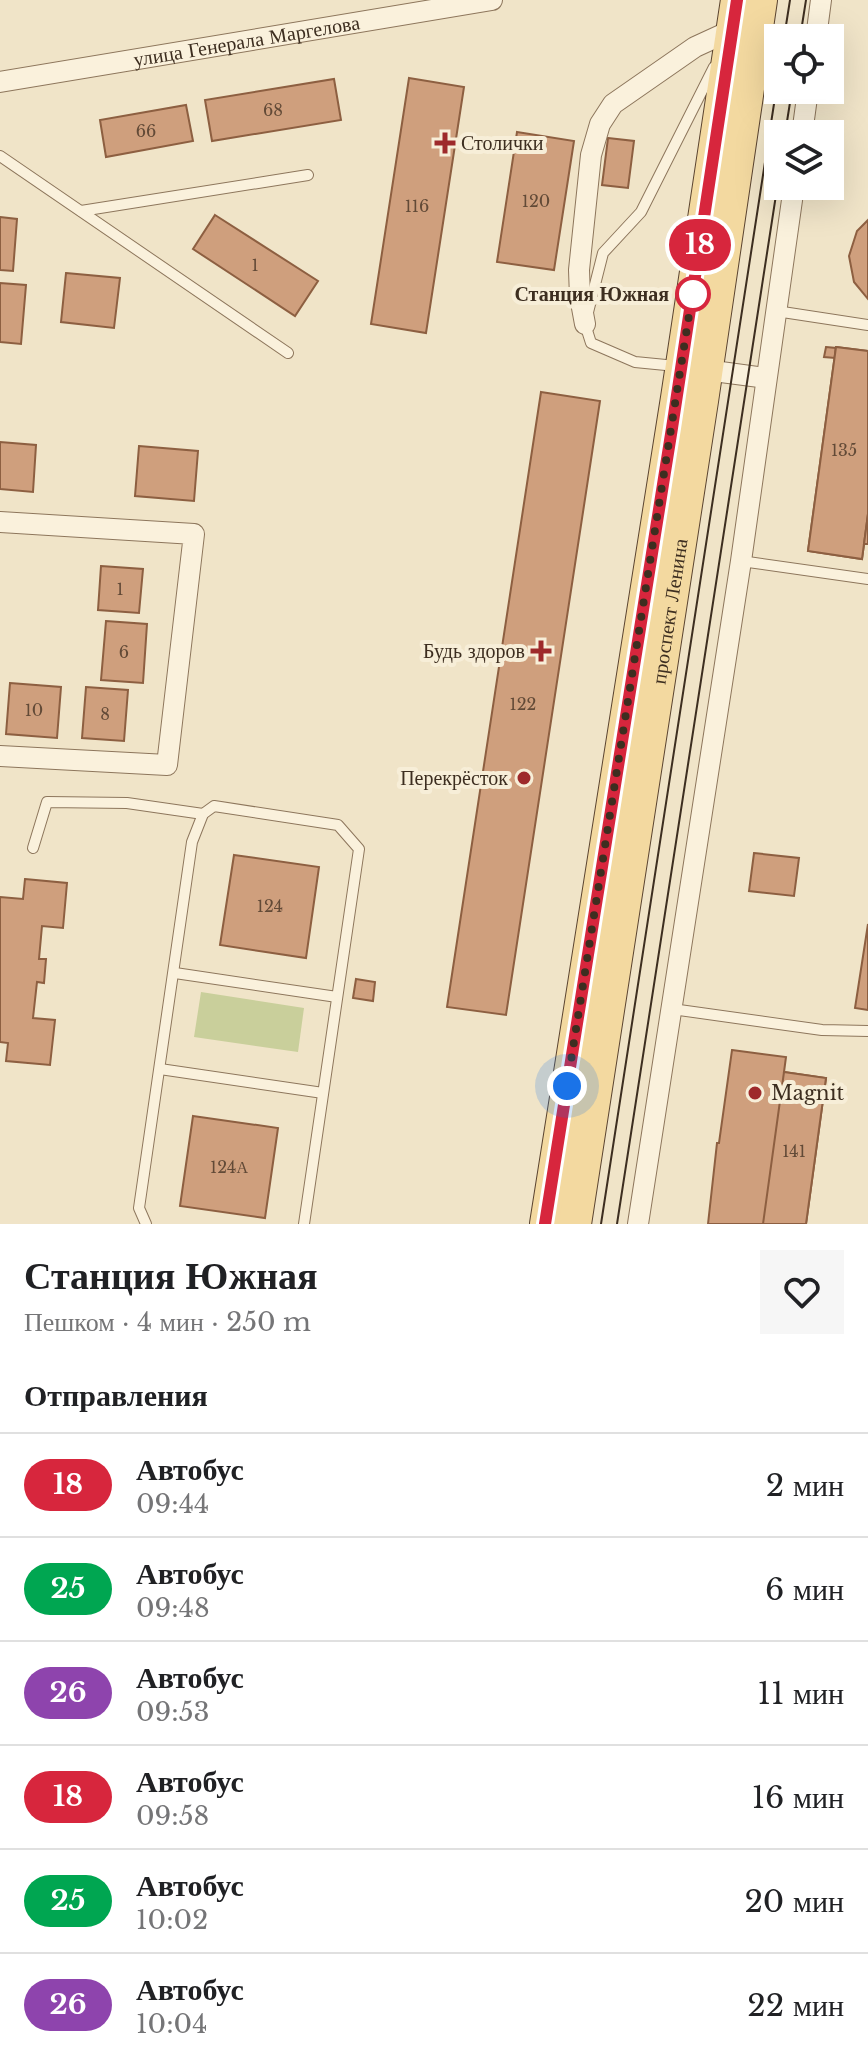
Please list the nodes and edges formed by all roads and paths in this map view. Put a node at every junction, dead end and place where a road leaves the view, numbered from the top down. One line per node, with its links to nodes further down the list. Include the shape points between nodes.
1 (492, 0): 6 (street, улица Генерала Маргелова)
2 (761, 0): 15 (main road, проспект Ленина)
3 (821, 0): 5 (street)
4 (735, 15): 12 (lane, via 641,212 603,253); 12 (street, via 613,104 600,124 591,155 579,270); 15 (main road, проспект Ленина)
5 (818, 24)
6 (0, 82)
7 (0, 156): 10 (lane)
8 (308, 175): 10 (lane)
9 (792, 200): 11 (street)
10 (81, 211): 14 (lane)
11 (776, 311): 13 (lane); 16 (street)
12 (585, 324): 15 (lane, via 591,343 635,362)
13 (868, 325)
14 (288, 353)
15 (694, 368): 16 (street); 31 (main road, проспект Ленина); 32 (main road, проспект Ленина)
16 (766, 378): 18 (street)
17 (0, 522): 20 (street, via 194,534 167,765)
18 (741, 561): 19 (lane); 25 (street)
19 (868, 579)
20 (0, 756)
21 (203, 814): 22 (lane, via 127,803 47,802); 23 (lane, via 192,842); 24 (lane, via 214,806 338,825 359,849)
22 (33, 848)
23 (175, 973): 24 (lane); 27 (lane)
24 (337, 997): 28 (lane)
25 (672, 1009): 26 (lane, via 822,1030); 33 (street)
26 (868, 1031)
27 (160, 1069): 28 (lane); 29 (lane, via 139,1208)
28 (323, 1093): 30 (lane)
29 (146, 1224)
30 (304, 1224)
31 (546, 1224)
32 (575, 1224)
33 (638, 1224)

